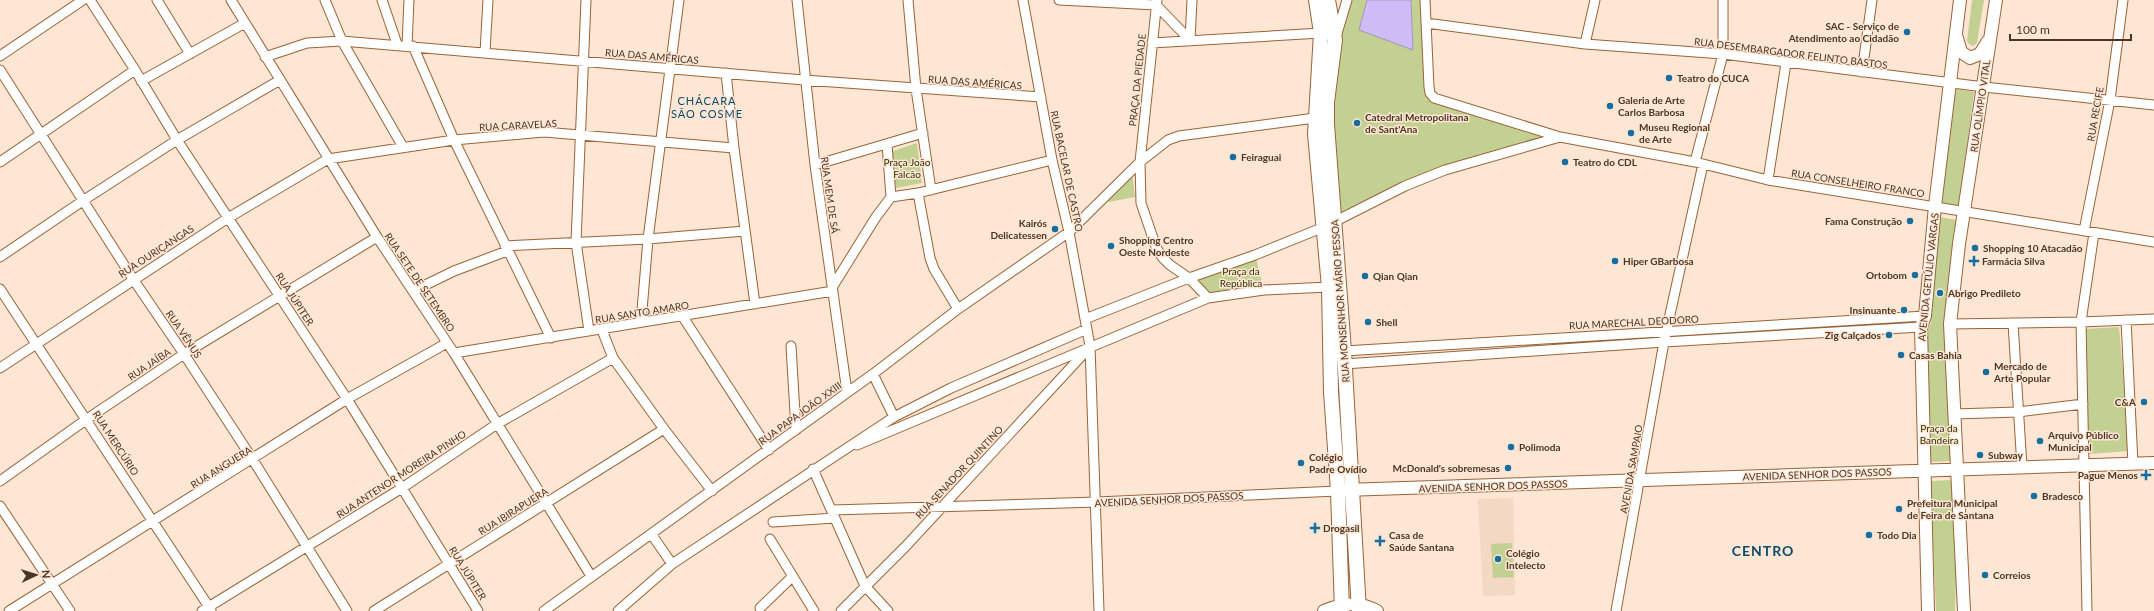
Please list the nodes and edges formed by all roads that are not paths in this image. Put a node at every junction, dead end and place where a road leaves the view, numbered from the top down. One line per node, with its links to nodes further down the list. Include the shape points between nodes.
1 (82, 0): 42 (street)
2 (90, 0): 48 (street, RUA JÚPITER)
3 (157, 0): 40 (street)
4 (230, 0): 27 (street, RUA SETE DE SETEMBRO)
5 (325, 0): 34 (street)
6 (382, 0): 36 (street)
7 (409, 0): 38 (street)
8 (488, 0): 39 (street)
9 (586, 0): 44 (street)
10 (679, 0): 46 (street)
11 (797, 0): 52 (street, RUA MEM DE SÁ)
12 (908, 0): 56 (street)
13 (1023, 0): 57 (street, RUA BACELAR DE CASTRO)
14 (1059, 0): 26 (street)
15 (1192, 0): 32 (street)
16 (1316, 0): 29 (highway, RUA MONSENHOR MÁRIO PESSOA)
17 (1328, 0): 33 (highway, RUA MONSENHOR MÁRIO PESSOA)
18 (1347, 0): 33 (street)
19 (1425, 0): 28 (street, RUA CONSELHEIRO FRANCO)
20 (1595, 0): 37 (street)
21 (1723, 0): 41 (street, AVENIDA SAMPAIO)
22 (1872, 0): 49 (street)
23 (1960, 0): 30 (main road)
24 (1996, 0): 31 (main road, RUA OLÍMPIO VITAL)
25 (2123, 0): 58 (street, RUA RECIFE)
26 (1157, 3): 32 (street); 35 (street, PRAÇA DA PIEDADE)
27 (245, 23): 40 (street); 43 (street, RUA SETE DE SETEMBRO)
28 (1426, 23): 37 (street, RUA DESEMBARGADOR FELINTO BASTOS); 64 (street, RUA CONSELHEIRO FRANCO, via 1429,87 1434,98)
29 (1321, 33): 32 (street); 60 (highway, RUA MONSENHOR MÁRIO PESSOA)
30 (1956, 33): 31 (main road, via 1961,52 1970,58 1980,54); 54 (main road)
31 (1990, 39): 55 (main road, RUA OLÍMPIO VITAL)
32 (1190, 40): 35 (street)
33 (1335, 40): 85 (highway, RUA MONSENHOR MÁRIO PESSOA, via 1327,102)
34 (342, 41): 36 (street, RUA DAS AMÉRICAS); 43 (street, RUA DAS AMÉRICAS, via 307,43); 69 (street)
35 (1152, 43): 74 (street, PRAÇA DA PIEDADE)
36 (397, 44): 38 (street, RUA DAS AMÉRICAS)
37 (1584, 44): 41 (street, RUA DESEMBARGADOR FELINTO BASTOS)
38 (410, 46): 39 (street, RUA DAS AMÉRICAS); 66 (street)
39 (485, 52): 44 (street, RUA DAS AMÉRICAS)
40 (190, 54): 53 (street)
41 (1723, 54): 45 (street, RUA DESEMBARGADOR FELINTO BASTOS); 75 (street, AVENIDA SAMPAIO)
42 (0, 56)
43 (265, 57): 51 (street, RUA SETE DE SETEMBRO)
44 (584, 61): 46 (street, RUA DAS AMÉRICAS); 63 (street)
45 (1786, 63): 49 (street, RUA DESEMBARGADOR FELINTO BASTOS); 77 (street)
46 (670, 68): 50 (street, RUA DAS AMÉRICAS); 67 (street)
47 (0, 70): 62 (street, RUA VÊNUS)
48 (135, 70): 53 (street, RUA JÚPITER); 62 (street)
49 (1862, 72): 54 (street, RUA DESEMBARGADOR FELINTO BASTOS)
50 (726, 73): 52 (street, RUA DAS AMÉRICAS); 70 (street)
51 (280, 80): 65 (street); 71 (street, RUA SETE DE SETEMBRO)
52 (804, 80): 56 (street, RUA DAS AMÉRICAS); 76 (street, RUA MEM DE SÁ)
53 (141, 81): 65 (street, RUA JÚPITER)
54 (1950, 82): 55 (street, RUA DESEMBARGADOR FELINTO BASTOS); 82 (main road)
55 (1984, 87): 58 (street, RUA DESEMBARGADOR FELINTO BASTOS); 83 (main road, RUA OLÍMPIO VITAL)
56 (916, 89): 57 (street, RUA DAS AMÉRICAS); 61 (street)
57 (1040, 97): 72 (street, RUA BACELAR DE CASTRO)
58 (2110, 100): 59 (street, RUA DESEMBARGADOR FELINTO BASTOS); 87 (street, RUA RECIFE)
59 (2154, 105)
60 (1315, 118): 74 (street, RUA PAPA JOÃO XXIII, via 1173,137); 85 (highway, RUA MONSENHOR MÁRIO PESSOA, via 1318,175)
61 (923, 133): 68 (street); 78 (street)
62 (41, 134): 73 (street); 81 (street, RUA VÊNUS)
63 (579, 136): 66 (street, RUA CARAVELAS, via 544,132); 67 (street, RUA CARAVELAS); 92 (street)
64 (1560, 137): 75 (street, RUA CONSELHEIRO FRANCO); 85 (street, via 1444,170 1405,186)
65 (177, 140): 81 (street); 84 (street, RUA JÚPITER)
66 (454, 140): 69 (street, RUA CARAVELAS); 94 (street)
67 (660, 143): 70 (street, RUA CARAVELAS); 91 (street)
68 (886, 144): 76 (street); 80 (street)
69 (403, 147): 71 (street, RUA CARAVELAS)
70 (734, 148): 86 (street)
71 (328, 159): 84 (street, RUA OURIÇANGAS); 90 (street, RUA SETE DE SETEMBRO)
72 (1052, 160): 78 (street); 88 (street, RUA BACELAR DE CASTRO)
73 (0, 162)
74 (1140, 162): 88 (street, RUA PAPA JOÃO XXIII); 96 (street, PRAÇA DA PIEDADE, via 1141,203 1156,247 1170,265)
75 (1699, 163): 77 (street, RUA CONSELHEIRO FRANCO); 119 (street, AVENIDA SAMPAIO)
76 (815, 165): 99 (street, RUA MEM DE SÁ)
77 (1768, 180): 82 (street, RUA CONSELHEIRO FRANCO)
78 (931, 190): 79 (street)
79 (918, 193): 80 (street); 105 (street, via 930,258)
80 (891, 197): 99 (street)
81 (84, 200): 95 (street); 97 (street, RUA VÊNUS)
82 (1935, 206): 83 (street, RUA CONSELHEIRO FRANCO); 106 (main road, AVENIDA GETÚLIO VARGAS)
83 (1965, 211): 87 (street, RUA CONSELHEIRO FRANCO); 114 (main road)
84 (228, 218): 97 (street, RUA OURIÇANGAS); 102 (street, RUA JÚPITER)
85 (1329, 224): 96 (street, via 1256,255); 98 (highway, RUA MONSENHOR MÁRIO PESSOA); 128 (highway, RUA MONSENHOR MÁRIO PESSOA)
86 (745, 231): 91 (street); 104 (street)
87 (2084, 231): 89 (street, RUA CONSELHEIRO FRANCO)
88 (1069, 232): 105 (street, RUA PAPA JOÃO XXIII); 108 (street, RUA BACELAR DE CASTRO)
89 (2094, 232): 93 (street, RUA CONSELHEIRO FRANCO); 112 (street)
90 (377, 237): 101 (street, RUA SETE DE SETEMBRO); 102 (street, RUA JAÍBA)
91 (648, 239): 92 (street); 111 (street)
92 (576, 242): 94 (street); 118 (street)
93 (2154, 242)
94 (506, 248): 101 (street); 120 (street)
95 (0, 257)
96 (1189, 278): 103 (street, PRAÇA DA PIEDADE); 108 (street)
97 (133, 279): 122 (street, RUA OURIÇANGAS); 127 (street, RUA VÊNUS)
98 (1329, 287): 103 (street, via 1264,290); 135 (highway, via 1335,307 1340,390); 156 (highway, RUA MONSENHOR MÁRIO PESSOA, via 1331,392)
99 (833, 288): 104 (street, RUA SANTO AMARO); 132 (street, RUA MEM DE SÁ)
100 (0, 289): 122 (street, RUA MERCÚRIO)
101 (414, 291): 123 (street, RUA SETE DE SETEMBRO)
102 (280, 295): 127 (street, RUA JAÍBA); 133 (street, RUA JÚPITER)
103 (1208, 298): 125 (street)
104 (755, 304): 107 (street, RUA SANTO AMARO)
105 (958, 309): 131 (street, RUA PAPA JOÃO XXIII)
106 (1925, 316): 115 (main road, AVENIDA GETÚLIO VARGAS); 119 (street, RUA MARECHAL DEODORO)
107 (683, 317): 111 (street, RUA SANTO AMARO); 143 (street)
108 (1085, 319): 116 (street, RUA BACELAR DE CASTRO)
109 (2154, 319): 110 (street)
110 (2126, 320): 112 (street); 147 (street)
111 (641, 322): 117 (street, RUA SANTO AMARO)
112 (2081, 322): 113 (street); 134 (street)
113 (2013, 323): 114 (street); 136 (street)
114 (1950, 324): 137 (main road)
115 (1921, 328): 121 (street); 152 (main road, AVENIDA GETÚLIO VARGAS)
116 (1087, 329): 125 (street, RUA BACELAR DE CASTRO); 138 (street)
117 (602, 330): 118 (street, RUA SANTO AMARO); 129 (street)
118 (589, 331): 120 (street, RUA SANTO AMARO)
119 (1667, 332): 121 (street, AVENIDA SAMPAIO); 128 (street, RUA MARECHAL DEODORO)
120 (551, 338): 126 (street, RUA SANTO AMARO)
121 (1664, 342): 128 (street); 154 (street, AVENIDA SAMPAIO)
122 (37, 343): 130 (street, RUA OURIÇANGAS); 139 (street, RUA MERCÚRIO)
123 (447, 343): 126 (street, RUA SETE DE SETEMBRO); 133 (street, RUA ANGUERA)
124 (791, 346): 142 (street)
125 (1090, 346): 144 (street); 158 (street, RUA BACELAR DE CASTRO); 161 (street, RUA SENADOR QUINTINO)
126 (454, 353): 140 (street, RUA SETE DE SETEMBRO)
127 (184, 354): 139 (street, RUA JAÍBA); 145 (street, RUA VÊNUS)
128 (1344, 357): 135 (highway, RUA MONSENHOR MÁRIO PESSOA)
129 (613, 358): 140 (street, RUA ANTENOR MOREIRA PINHO); 141 (street)
130 (0, 368)
131 (873, 374): 132 (street, RUA PAPA JOÃO XXIII); 138 (street)
132 (847, 392): 142 (street, RUA PAPA JOÃO XXIII)
133 (347, 399): 145 (street, RUA ANGUERA); 155 (street, RUA JÚPITER)
134 (2083, 404): 136 (street); 148 (street)
135 (1346, 409): 156 (highway, RUA MONSENHOR MÁRIO PESSOA)
136 (2018, 412): 137 (street); 149 (street)
137 (1954, 414): 150 (main road)
138 (894, 416): 144 (street)
139 (86, 419): 153 (street, RUA JAÍBA); 163 (street, RUA MERCÚRIO)
140 (497, 424): 155 (street, RUA ANTENOR MOREIRA PINHO); 159 (street, RUA SETE DE SETEMBRO)
141 (664, 429): 157 (street); 159 (street, RUA IBIRAPUERA)
142 (796, 430): 143 (street, RUA PAPA JOÃO XXIII)
143 (769, 450): 157 (street, RUA PAPA JOÃO XXIII)
144 (836, 454): 151 (street)
145 (253, 460): 163 (street, RUA ANGUERA); 167 (street, RUA VÊNUS)
146 (2154, 463): 147 (main road, AVENIDA SENHOR DOS PASSOS)
147 (2133, 464): 148 (main road, AVENIDA SENHOR DOS PASSOS)
148 (2084, 466): 149 (main road, AVENIDA SENHOR DOS PASSOS); 194 (street)
149 (2022, 467): 150 (main road, AVENIDA SENHOR DOS PASSOS)
150 (1956, 468): 152 (main road, AVENIDA SENHOR DOS PASSOS); 179 (main road)
151 (813, 469): 162 (street); 169 (street)
152 (1924, 470): 154 (main road, AVENIDA SENHOR DOS PASSOS); 177 (main road, AVENIDA GETÚLIO VARGAS)
153 (0, 481)
154 (1641, 481): 156 (main road, AVENIDA SENHOR DOS PASSOS); 193 (street, AVENIDA SAMPAIO)
155 (402, 488): 167 (street, RUA ANTENOR MOREIRA PINHO); 168 (street, RUA JÚPITER)
156 (1344, 490): 158 (street, AVENIDA SENHOR DOS PASSOS); 175 (highway, RUA MONSENHOR MÁRIO PESSOA); 176 (highway, RUA MONSENHOR MÁRIO PESSOA)
157 (712, 491): 165 (street, RUA PAPA JOÃO XXIII)
158 (1097, 502): 161 (street, AVENIDA SENHOR DOS PASSOS); 190 (street, RUA BACELAR DE CASTRO)
159 (546, 503): 168 (street, RUA IBIRAPUERA); 170 (street, RUA SETE DE SETEMBRO)
160 (0, 506): 172 (street)
161 (941, 506): 162 (street, AVENIDA SENHOR DOS PASSOS); 173 (street, RUA SENADOR QUINTINO, via 906,546)
162 (834, 514): 164 (street, AVENIDA SENHOR DOS PASSOS); 173 (street)
163 (154, 522): 172 (street, RUA ANGUERA); 178 (street, RUA MERCÚRIO)
164 (773, 522)
165 (652, 535): 169 (street); 170 (street, RUA PAPA JOÃO XXIII)
166 (770, 539): 171 (street)
167 (307, 548): 178 (street, RUA ANTENOR MOREIRA PINHO); 182 (street, RUA VÊNUS)
168 (449, 564): 183 (street, RUA IBIRAPUERA); 184 (street, RUA JÚPITER)
169 (672, 564): 186 (street)
170 (591, 576): 185 (street, RUA PAPA JOÃO XXIII)
171 (792, 577): 174 (street); 187 (street)
172 (52, 584): 180 (street, RUA ANGUERA); 181 (street)
173 (865, 586): 188 (street, RUA SENADOR QUINTINO); 189 (street)
174 (760, 608)
175 (1342, 608): 176 (main road); 191 (main road)
176 (1358, 608): 192 (main road)
177 (1929, 609)
178 (207, 610)
179 (1964, 610)
180 (9, 611)
181 (70, 611)
182 (347, 611)
183 (374, 611)
184 (478, 611)
185 (544, 611)
186 (618, 611)
187 (814, 611)
188 (841, 611)
189 (888, 611)
190 (1099, 611)
191 (1324, 611)
192 (1377, 611)
193 (1616, 611)
194 (2087, 611)

